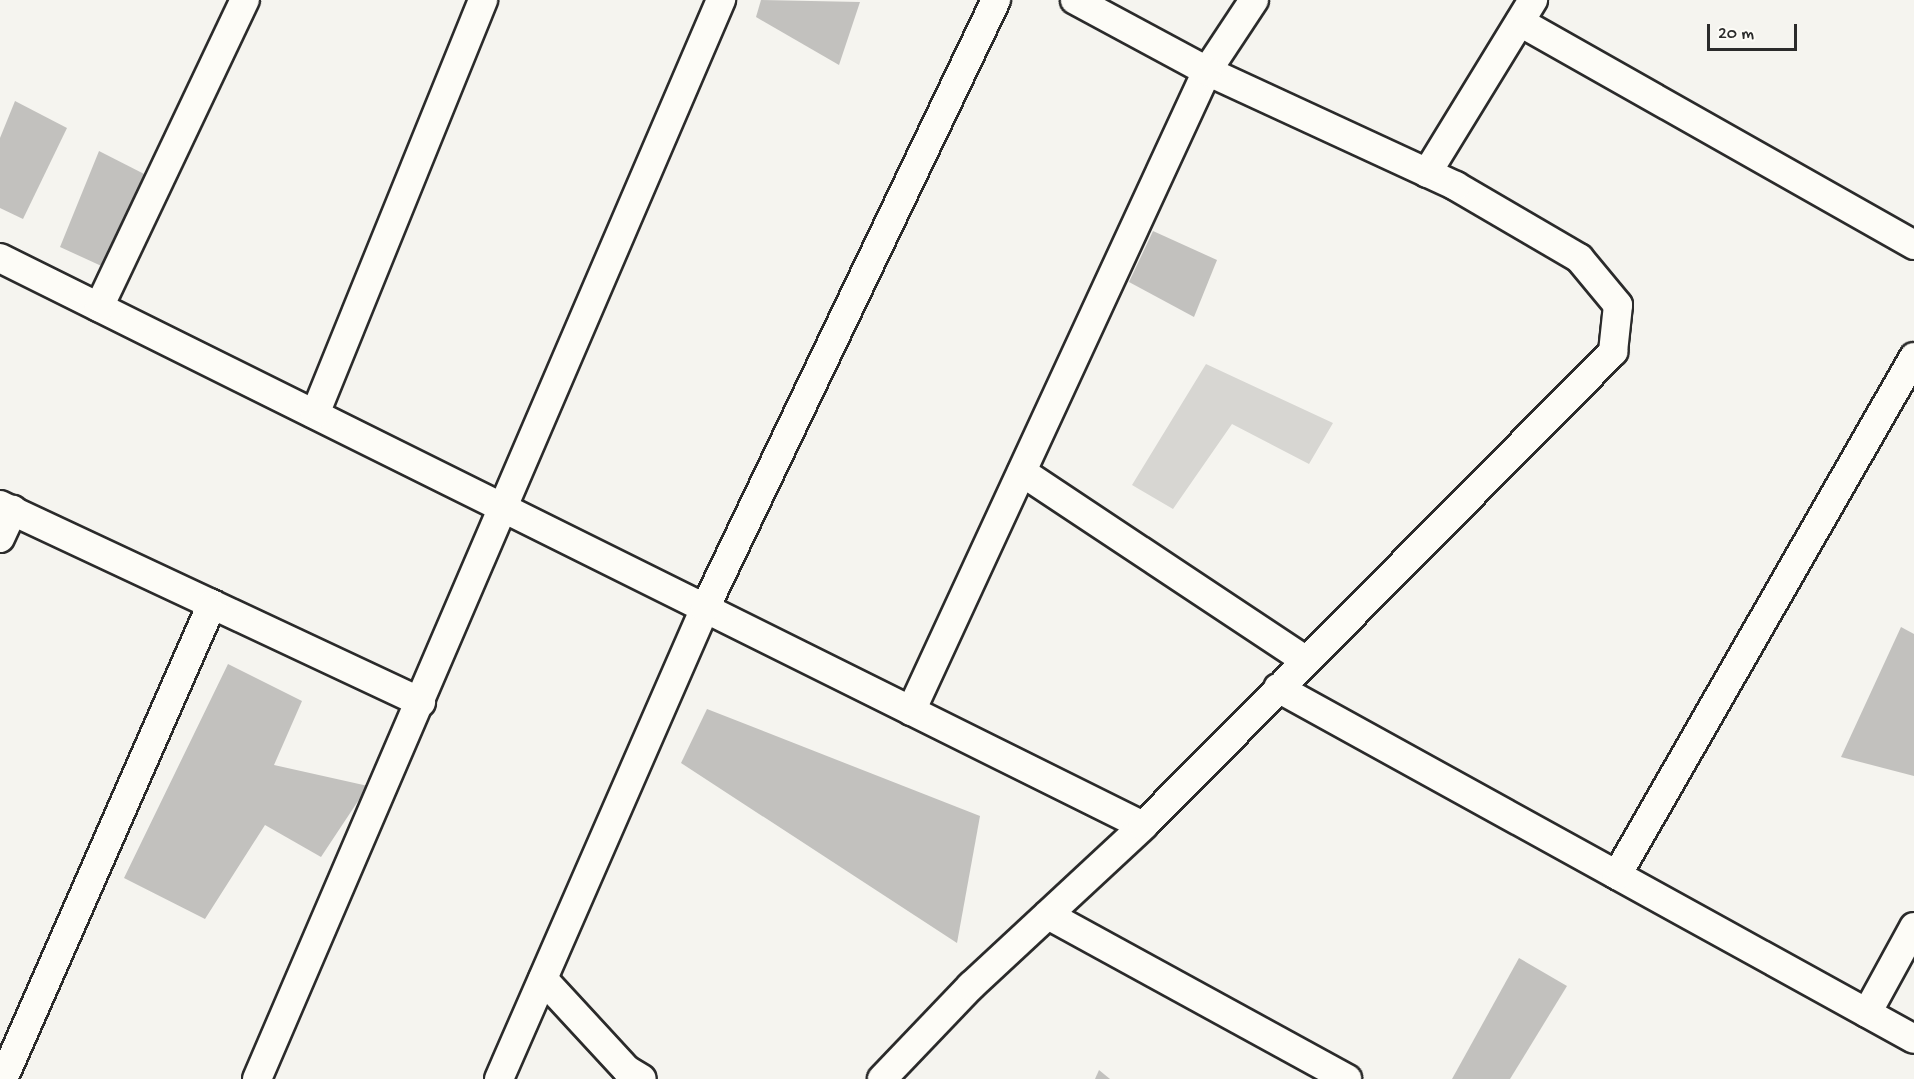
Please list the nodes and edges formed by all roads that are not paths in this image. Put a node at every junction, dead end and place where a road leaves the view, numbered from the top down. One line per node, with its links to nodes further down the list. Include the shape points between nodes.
1 (245, 0): 12 (street)
2 (483, 0): 14 (street)
3 (720, 0): 17 (street)
4 (996, 0): 20 (street)
5 (1076, 0): 8 (street)
6 (1254, 0): 8 (street)
7 (1527, 11): 9 (street); 10 (street)
8 (1207, 71): 9 (street); 15 (street)
9 (1428, 173): 21 (street, via 1579,258 1618,305 1613,352)
10 (1914, 245)
11 (0, 258): 12 (street)
12 (99, 307): 14 (street)
13 (1914, 357): 26 (street)
14 (315, 414): 17 (street)
15 (1022, 472): 21 (street); 24 (street)
16 (6, 507): 18 (street); 19 (street)
17 (506, 510): 20 (street); 23 (street)
18 (0, 538)
19 (212, 604): 23 (street); 32 (street)
20 (705, 608): 24 (street); 29 (street)
21 (1305, 660): 22 (street)
22 (1278, 688): 25 (street); 26 (street)
23 (421, 702): 33 (street)
24 (911, 711): 25 (street)
25 (1143, 826): 27 (street)
26 (1617, 875): 30 (street)
27 (1048, 915): 36 (street); 37 (street)
28 (1914, 927): 30 (street)
29 (543, 979): 34 (street); 35 (street, via 627,1071)
30 (1867, 1013): 31 (street)
31 (1914, 1039)
32 (3, 1079)
33 (258, 1079)
34 (499, 1079)
35 (642, 1079)
36 (882, 1079)
37 (1347, 1079)

